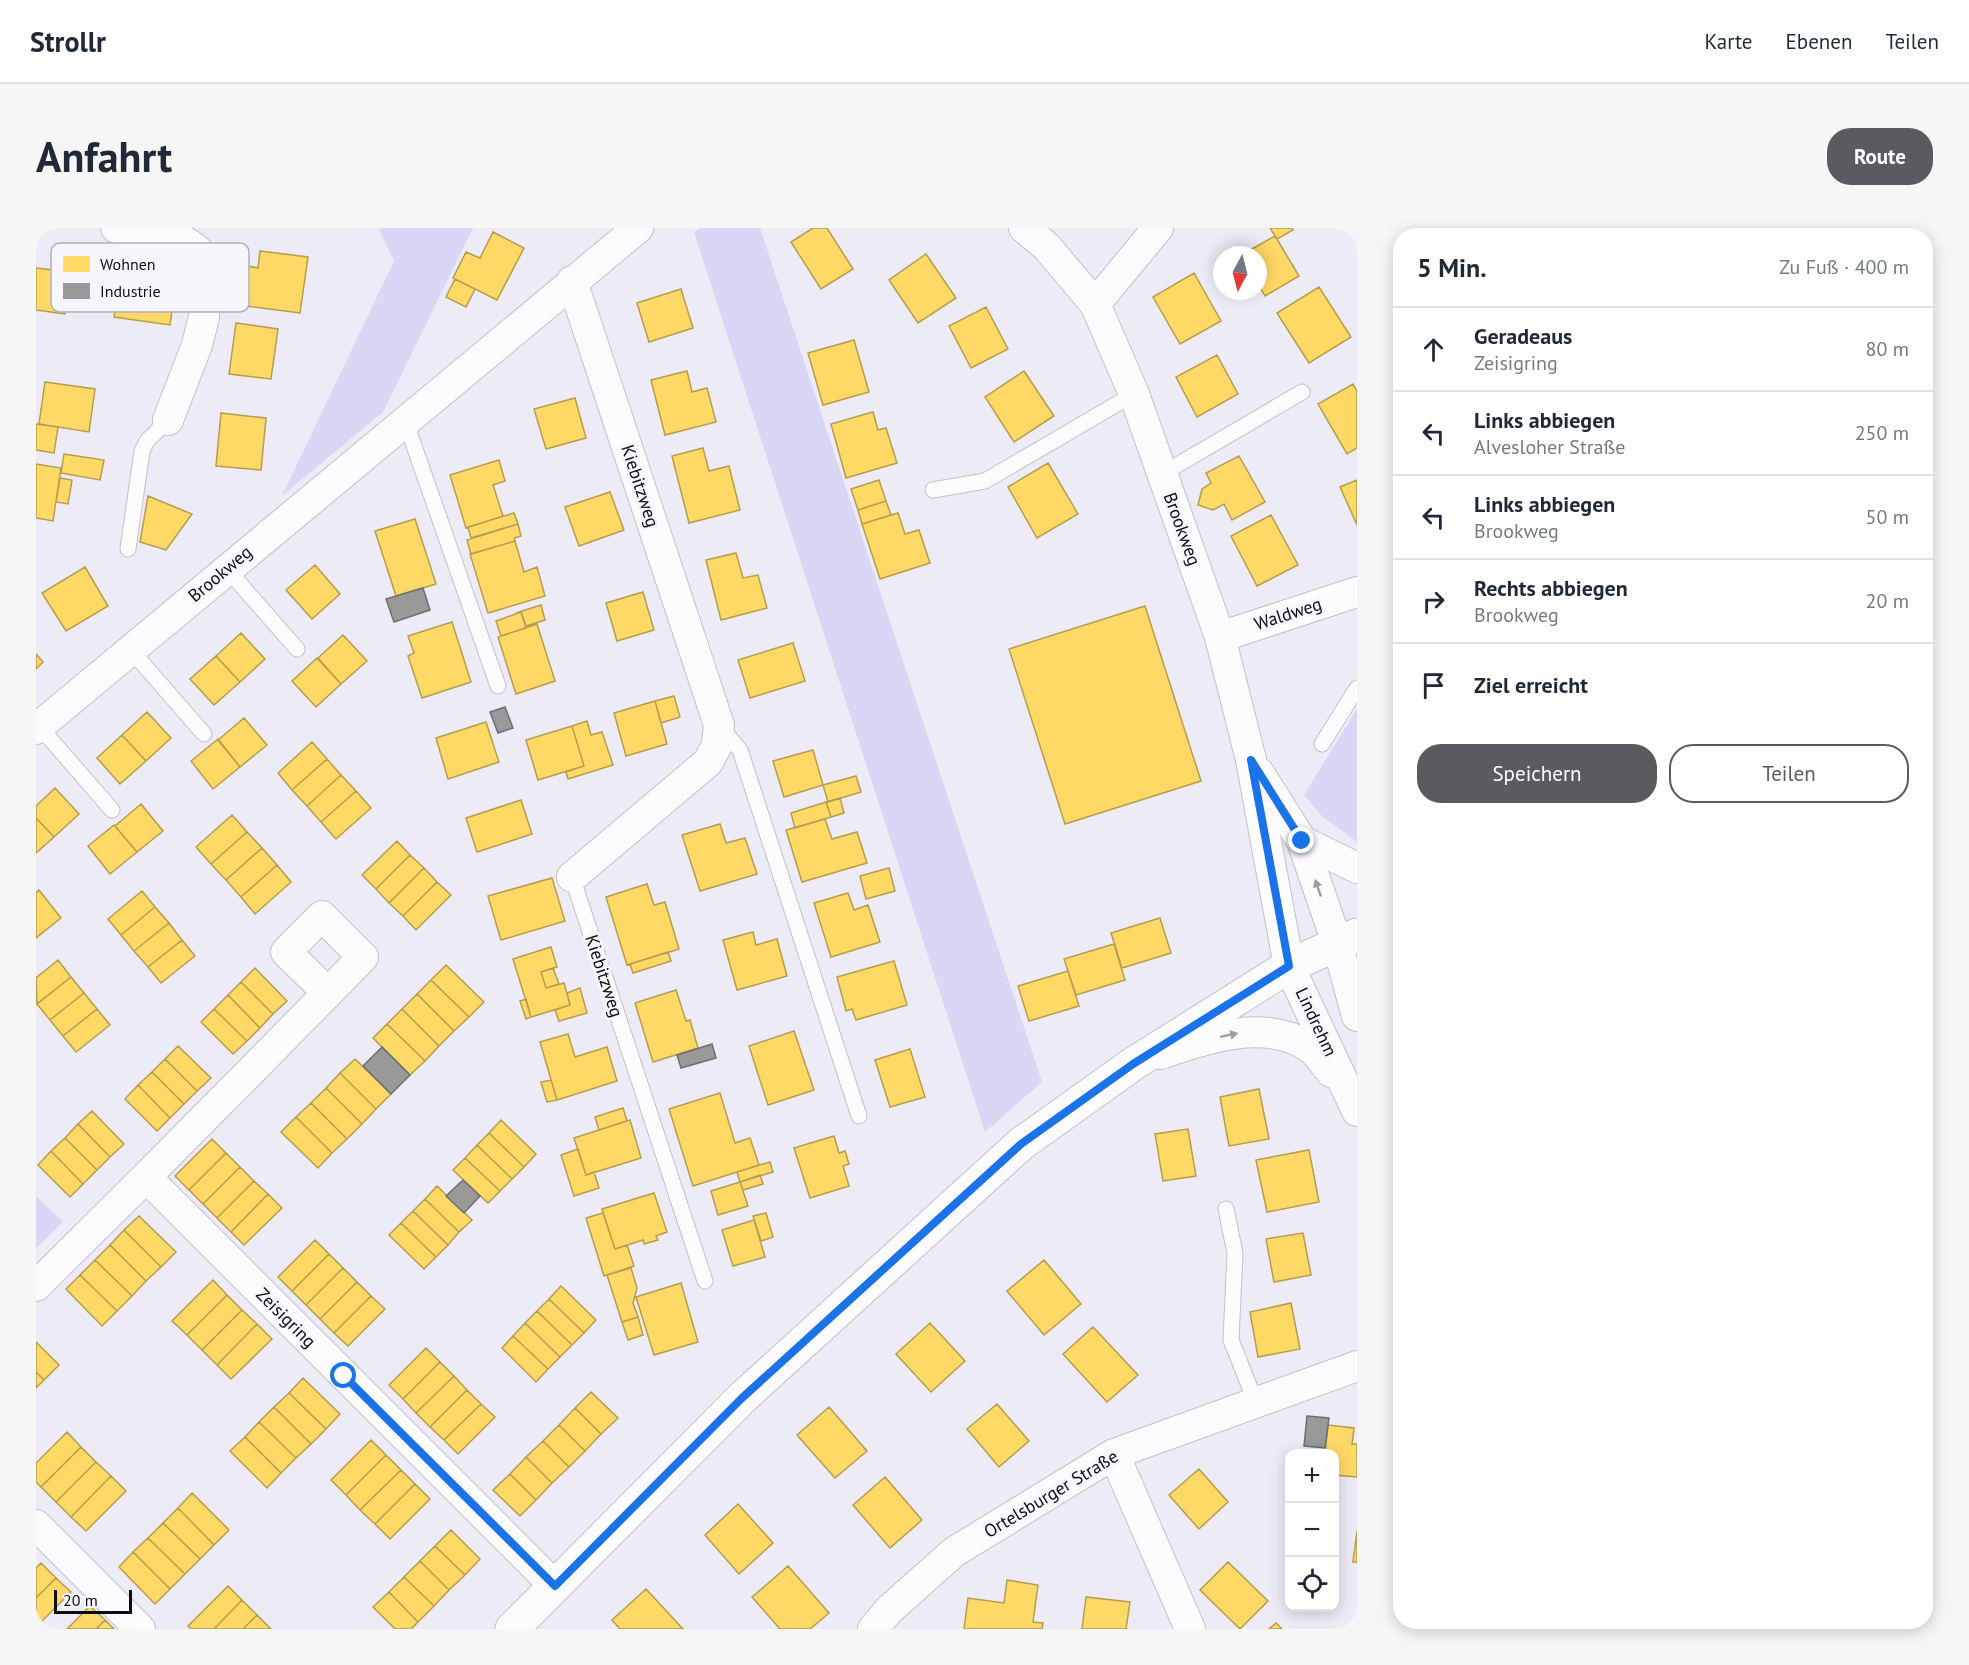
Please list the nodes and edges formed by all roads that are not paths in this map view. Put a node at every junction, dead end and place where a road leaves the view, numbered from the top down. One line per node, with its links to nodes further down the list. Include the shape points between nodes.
1 (116, 228): 5 (street, via 173,235)
2 (638, 228): 6 (street, Brookweg)
3 (1024, 228): 7 (street, Brookweg, via 1046,246)
4 (1158, 228): 7 (street)
5 (192, 243)
6 (572, 281): 12 (street, Brookweg); 23 (street, Kiebitzweg)
7 (1095, 304): 10 (street, Brookweg)
8 (204, 312): 11 (street, via 197,345)
9 (1302, 392): 13 (lane)
10 (1134, 394): 13 (street, Brookweg); 14 (lane, via 985,481)
11 (168, 420): 15 (lane, via 142,451)
12 (405, 420): 16 (street, Brookweg); 21 (lane)
13 (1162, 474): 18 (street, Brookweg)
14 (933, 490)
15 (128, 549)
16 (226, 568): 19 (street, Brookweg); 20 (lane)
17 (1357, 592): 18 (street, Waldweg)
18 (1220, 637): 27 (street, Brookweg)
19 (130, 649): 24 (street, Brookweg); 25 (lane)
20 (297, 649)
21 (498, 686)
22 (1357, 688): 26 (lane)
23 (719, 725): 31 (street, Kiebitzweg, via 717,745 708,762); 38 (lane, Kiebitzweg, via 740,750)
24 (38, 727): 28 (lane)
25 (204, 734)
26 (1322, 744)
27 (1251, 760): 29 (street, Brookweg); 33 (street, Brookweg)
28 (112, 810)
29 (1302, 841): 30 (street); 32 (street, Brookweg, one-way to 29)
30 (1357, 868)
31 (572, 877): 41 (lane, Kiebitzweg)
32 (1347, 939): 33 (street); 35 (street)
33 (1289, 966): 36 (street); 37 (street, Lindrehm)
34 (328, 993): 39 (street)
35 (1357, 1016)
36 (1133, 1064): 37 (street, one-way to 37, via 1190,1043 1242,1033 1273,1034 1311,1049); 47 (street, via 1021,1144 742,1398)
37 (1354, 1105)
38 (859, 1116)
39 (146, 1177): 42 (street); 47 (street, Zeisigring)
40 (1226, 1209): 44 (lane, via 1235,1253 1230,1340)
41 (705, 1281)
42 (36, 1286)
43 (1357, 1366): 44 (street, Ortelsburger Straße)
44 (1256, 1402): 45 (street, Ortelsburger Straße)
45 (1114, 1454): 50 (street, Ortelsburger Straße, via 954,1552); 51 (street)
46 (36, 1525): 48 (street)
47 (555, 1586): 49 (street)
48 (140, 1629)
49 (512, 1629)
50 (873, 1629)
51 (1190, 1629)

